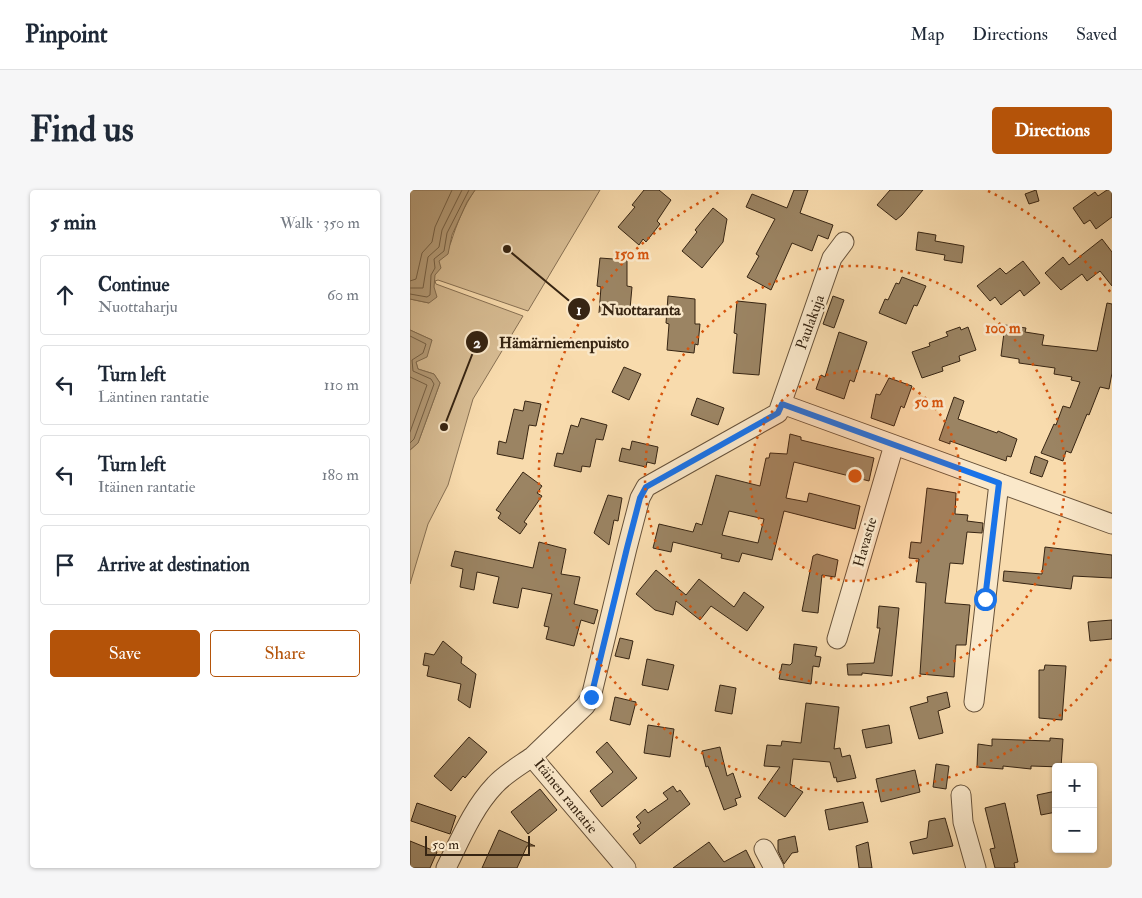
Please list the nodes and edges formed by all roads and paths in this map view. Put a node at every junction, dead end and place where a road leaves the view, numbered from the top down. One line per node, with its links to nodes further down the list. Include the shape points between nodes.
1 (844, 242): 2 (street, Paulakuja, via 832,258)
2 (782, 404): 3 (street); 8 (street, Itäinen rantatie, via 778,413 646,487 631,532 591,697 580,712)
3 (894, 445): 4 (street); 6 (street, Havastie)
4 (999, 483): 5 (street); 7 (street)
5 (1112, 524)
6 (837, 639)
7 (974, 702)
8 (532, 757): 11 (street, via 501,779 486,796); 12 (street, Itäinen rantatie)
9 (962, 796): 14 (street, via 963,822)
10 (764, 849): 13 (street)
11 (446, 868)
12 (626, 868)
13 (774, 868)
14 (976, 868)

